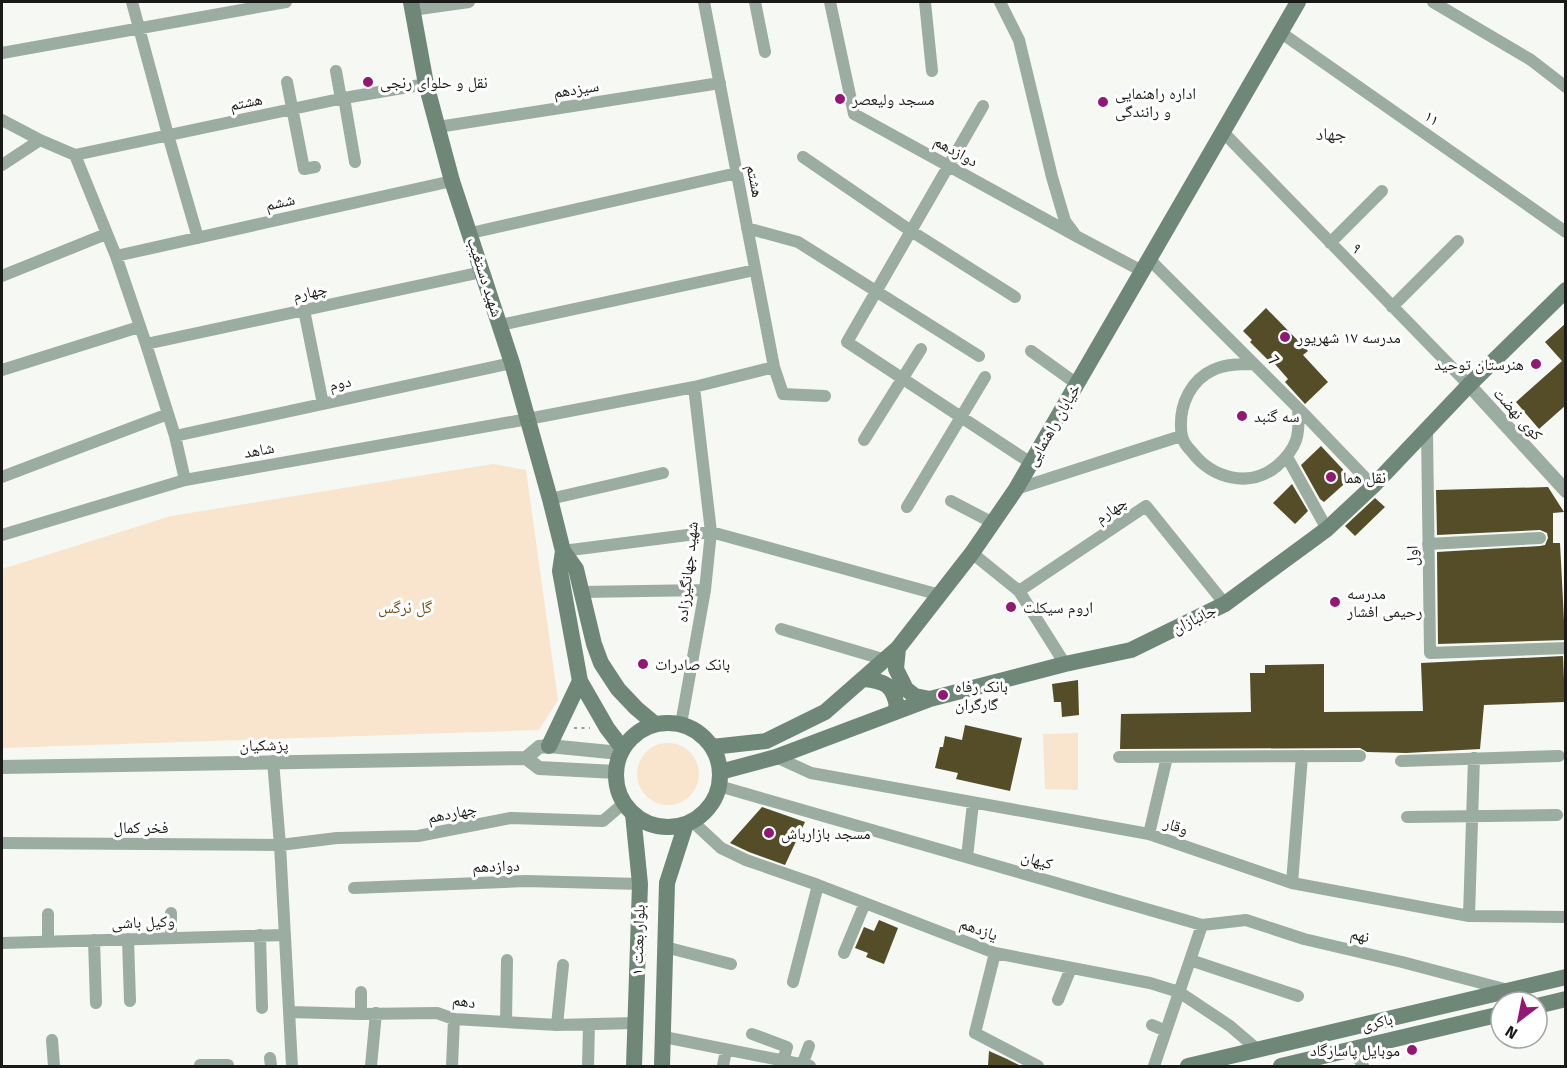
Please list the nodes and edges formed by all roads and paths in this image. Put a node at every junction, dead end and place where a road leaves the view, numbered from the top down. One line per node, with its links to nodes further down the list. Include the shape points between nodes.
1 (132, 2): 12 (street)
2 (286, 2): 12 (street)
3 (469, 2): 11 (street)
4 (704, 2): 19 (street, هشتم)
5 (755, 2): 14 (street)
6 (830, 2): 34 (street, دوازدهم, via 854,114)
7 (925, 2): 17 (street)
8 (1000, 2): 44 (street, via 1019,40 1052,177 1065,221)
9 (1298, 2): 13 (main road, خیابان راهنمایی)
10 (1433, 2): 21 (street, via 1531,60)
11 (411, 6): 20 (main road, شهید دستغیب)
12 (140, 28): 15 (street); 28 (street)
13 (1280, 32): 27 (main road, خیابان راهنمایی); 41 (street, ۱۱)
14 (765, 52)
15 (2, 53)
16 (336, 71): 22 (street)
17 (932, 71)
18 (287, 82): 24 (street)
19 (720, 83): 26 (street, سیزدهم); 36 (street, هشتم)
20 (426, 84): 22 (street, هشتم); 26 (main road, شهید دستغیب)
21 (1566, 87)
22 (343, 98): 24 (street, هشتم); 32 (street)
23 (982, 106): 34 (street)
24 (292, 109): 28 (street, هشتم); 35 (street, via 304,169)
25 (2, 120): 29 (street)
26 (438, 127): 37 (main road, شهید دستغیب)
27 (1223, 132): 47 (street, ۹); 49 (main road, خیابان راهنمایی)
28 (168, 135): 30 (street, هشتم); 45 (street)
29 (40, 140): 30 (street); 33 (street)
30 (75, 155): 43 (street)
31 (803, 157): 40 (street)
32 (355, 162)
33 (2, 165)
34 (948, 165): 40 (street); 44 (street, دوازدهم)
35 (315, 167)
36 (737, 173): 39 (street, هشتم); 42 (street)
37 (452, 181): 42 (main road, شهید دستغیب); 45 (street, ششم)
38 (1382, 191): 47 (street)
39 (747, 228): 50 (street, هشتم); 54 (street, via 798,242)
40 (911, 231): 54 (street); 55 (street)
41 (1566, 232)
42 (471, 233): 51 (main road, شهید دستغیب)
43 (106, 234): 48 (street); 52 (street)
44 (1076, 236): 49 (street, دوازدهم)
45 (198, 238): 48 (street, ششم)
46 (1458, 241): 56 (street)
47 (1330, 243): 56 (street, ۹)
48 (116, 256): 59 (street)
49 (1146, 265): 65 (street, 7); 70 (main road, خیابان راهنمایی)
50 (755, 270): 58 (street); 66 (street, هشتم)
51 (482, 272): 57 (street, چهارم); 58 (main road, شهید دستغیب)
52 (2, 276)
53 (1566, 290): 71 (main road, جانبازان, via 1525,338)
54 (876, 292): 63 (street); 69 (street, via 847,342)
55 (1015, 297)
56 (1392, 307): 71 (street, ۹)
57 (304, 310): 60 (street, چهارم); 74 (street)
58 (500, 325): 64 (main road, شهید دستغیب)
59 (140, 327): 60 (street); 67 (street)
60 (146, 344): 76 (street)
61 (921, 349): 69 (street)
62 (1031, 351): 70 (street)
63 (979, 356)
64 (512, 363): 74 (street, دوم); 78 (main road, شهید دستغیب)
65 (1254, 364): 75 (street, 7); 81 (street, via 1212,370 1196,382 1185,398)
66 (774, 367): 72 (street, شاهد); 73 (street, هشتم, via 783,394)
67 (2, 370)
68 (985, 377): 77 (street)
69 (903, 379): 77 (street); 82 (street)
70 (1077, 384): 84 (main road, خیابان راهنمایی)
71 (1470, 385): 79 (main road, جانبازان); 90 (street, کوی نهضت)
72 (694, 387): 78 (street, شاهد); 96 (street, شهید جهانگیرزاده)
73 (825, 396)
74 (323, 404): 80 (street, دوم)
75 (1298, 408): 83 (street, via 1299,430); 88 (street, 7)
76 (168, 414): 80 (street); 86 (street)
77 (962, 417): 84 (street); 93 (street)
78 (528, 419): 87 (street, شاهد); 91 (main road, شهید دستغیب)
79 (1428, 430): 88 (main road, جانبازان); 99 (street, اول)
80 (175, 436): 87 (street)
81 (1181, 436): 83 (street, via 1202,464 1218,474 1236,478 1255,477); 89 (street)
82 (864, 441)
83 (1287, 457): 95 (street)
84 (1031, 463): 89 (main road, خیابان راهنمایی)
85 (663, 473): 91 (street)
86 (2, 477)
87 (185, 480): 97 (street, شاهد)
88 (1373, 486): 95 (main road, جانبازان)
89 (1016, 489): 94 (main road, خیابان راهنمایی)
90 (1566, 491)
91 (550, 498): 100 (main road, شهید دستغیب)
92 (951, 501): 94 (street)
93 (907, 507)
94 (993, 523): 101 (main road, خیابان راهنمایی)
95 (1327, 529): 106 (main road, جانبازان)
96 (711, 532): 100 (street); 102 (street, شهید جهانگیرزاده); 105 (street)
97 (2, 535)
98 (1540, 538): 99 (street)
99 (1428, 544): 108 (street, اول, via 1430,653)
100 (563, 552): 104 (main road, via 576,569); 112 (main road, via 560,570)
101 (972, 553): 103 (street); 105 (main road, خیابان راهنمایی)
102 (705, 590): 104 (street); 116 (street, شهید جهانگیرزاده)
103 (1019, 591): 106 (street, چهارم, via 1146,506); 110 (street)
104 (582, 592): 115 (main road, via 601,663 618,689)
105 (940, 595): 109 (main road, خیابان راهنمایی)
106 (1225, 604): 110 (main road, جانبازان, via 1131,650)
107 (781, 629): 109 (street)
108 (1566, 648)
109 (892, 654): 111 (main road, خیابان راهنمایی); 113 (main road, via 906,689)
110 (1065, 664): 113 (main road, جانبازان)
111 (864, 679): 114 (main road, via 877,680 890,688 897,706); 118 (main road, خیابان راهنمایی, via 825,712 766,741)
112 (580, 681): 117 (main road); 119 (main road)
113 (930, 699): 114 (main road, جانبازان)
114 (894, 712): 126 (main road, جانبازان)
115 (655, 724): 116 (main road); 119 (main road, via 633,736)
116 (681, 724): 118 (main road, via 704,737)
117 (549, 746): 119 (street); 125 (street, پزشکیان, via 539,747)
118 (712, 747): 132 (main road)
119 (622, 751): 131 (main road)
120 (1302, 756): 121 (street); 124 (street); 143 (street)
121 (1360, 756)
122 (1559, 756): 127 (street)
123 (1119, 757): 124 (street)
124 (1167, 757): 139 (street)
125 (526, 758): 128 (street, پزشکیان); 131 (street, پزشکیان, via 540,768)
126 (776, 758): 132 (main road, جانبازان); 133 (street, وقار, via 811,773)
127 (1474, 758): 129 (street); 136 (street)
128 (273, 761): 130 (street, پزشکیان); 141 (street)
129 (1401, 761)
130 (2, 767)
131 (616, 772): 134 (main road, via 619,793)
132 (720, 779): 138 (main road, via 710,807); 142 (street, کیهان)
133 (973, 803): 139 (street, وقار); 142 (street)
134 (629, 808): 138 (main road, via 645,822 658,826); 141 (street, چهاردهم, via 603,821 511,818 418,836); 144 (main road, بلوار بعثت ۱)
135 (1557, 814): 136 (street)
136 (1472, 816): 137 (street); 150 (street)
137 (1407, 817)
138 (689, 823): 145 (street, یازدهم, via 721,848); 160 (main road, بلوار بعثت ۱, via 667,883)
139 (1149, 834): 143 (street, وقار)
140 (2, 843): 141 (street, فخر کمال)
141 (280, 844): 153 (street)
142 (968, 858): 152 (street, کیهان)
143 (1292, 883): 150 (street, وقار)
144 (640, 884): 146 (street, دوازدهم, via 526,881); 187 (main road, بلوار بعثت ۱)
145 (818, 885): 147 (street, یازدهم); 169 (street)
146 (354, 888)
147 (865, 903): 161 (street); 162 (street, یازدهم)
148 (171, 913): 155 (street)
149 (48, 914): 158 (street)
150 (1469, 916): 151 (street, وقار)
151 (1566, 917)
152 (1202, 926): 164 (street); 170 (street, نهم, via 1246,920 1304,939)
153 (285, 935): 154 (street, وکیل باشی); 181 (street)
154 (260, 936): 155 (street, وکیل باشی); 180 (street)
155 (171, 938): 156 (street, وکیل باشی)
156 (128, 939): 157 (street, وکیل باشی); 177 (street)
157 (94, 940): 158 (street, وکیل باشی); 178 (street)
158 (48, 941): 159 (street, وکیل باشی)
159 (2, 943)
160 (665, 947): 165 (street); 193 (main road, بلوار بعثت ۱)
161 (844, 953)
162 (995, 953): 167 (street, یازدهم); 211 (street, via 975,1033)
163 (507, 960): 186 (street)
164 (1190, 960): 172 (street); 174 (street)
165 (731, 964)
166 (563, 965): 188 (street)
167 (1071, 968): 172 (street, یازدهم); 176 (street)
168 (1566, 977): 170 (main road, باکری)
169 (793, 982)
170 (1510, 990)
171 (361, 992): 183 (street)
172 (1179, 992): 191 (street); 198 (street, یازدهم)
173 (1489, 995): 198 (main road, باکری)
174 (1298, 996)
175 (1566, 999): 179 (main road)
176 (1058, 1000)
177 (130, 1001)
178 (96, 1003)
179 (1549, 1003)
180 (262, 1008)
181 (289, 1012): 183 (street, دهم, via 337,1009); 203 (street)
182 (376, 1013): 183 (street, دهم); 185 (street, دهم, via 437,1013); 204 (street)
183 (361, 1014)
184 (1489, 1017): 196 (main road, باکری)
185 (454, 1019): 186 (street, دهم); 205 (street)
186 (506, 1022): 188 (street, دهم)
187 (635, 1023): 189 (street, دهم); 207 (main road, بلوار بعثت ۱)
188 (557, 1024): 189 (street, دهم)
189 (589, 1024): 206 (street)
190 (1152, 1024): 191 (street)
191 (1166, 1031): 212 (street)
192 (752, 1034): 199 (street, via 787,1047)
193 (664, 1037): 197 (street); 208 (main road, بلوار بعثت ۱)
194 (52, 1040): 201 (street)
195 (809, 1046): 210 (street)
196 (1353, 1049): 214 (main road, باکری); 215 (street)
197 (726, 1050): 199 (street); 209 (street)
198 (1258, 1050): 213 (main road, باکری)
199 (783, 1061): 210 (street)
200 (228, 1065): 202 (street)
201 (54, 1066)
202 (200, 1066)
203 (292, 1066)
204 (371, 1066)
205 (452, 1066)
206 (588, 1066)
207 (634, 1066)
208 (662, 1066)
209 (723, 1066)
210 (806, 1066)
211 (1038, 1066)
212 (1154, 1066)
213 (1188, 1066)
214 (1281, 1066)
215 (1363, 1066)

